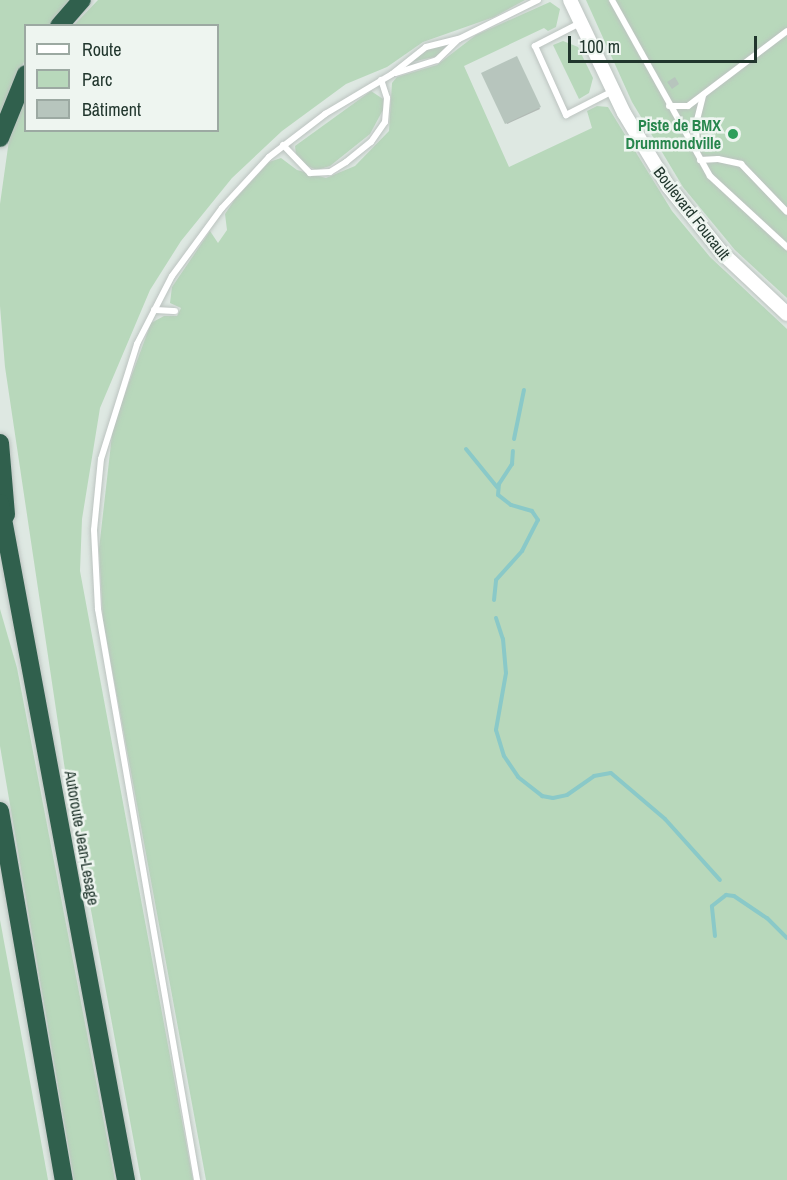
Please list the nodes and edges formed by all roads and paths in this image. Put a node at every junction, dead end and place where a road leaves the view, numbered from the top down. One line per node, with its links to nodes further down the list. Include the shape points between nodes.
1 (82, 0): 6 (highway)
2 (538, 0): 8 (lane)
3 (570, 0): 5 (street, Boulevard Foucault)
4 (612, 0): 14 (lane)
5 (581, 23): 12 (street, Boulevard Foucault); 12 (lane, via 535,46 566,115)
6 (61, 24)
7 (787, 31): 13 (lane)
8 (459, 39): 9 (lane, via 426,47); 9 (lane, via 437,60)
9 (392, 74): 11 (lane)
10 (24, 79): 15 (highway)
11 (381, 80): 16 (lane); 16 (lane, via 387,98 386,122 371,142 346,162 330,172 310,173)
12 (613, 91): 22 (street, Boulevard Foucault, via 645,151 685,208 734,266)
13 (703, 94): 14 (lane, via 682,108); 17 (lane, via 696,124)
14 (669, 106): 17 (lane)
15 (0, 138)
16 (283, 146): 20 (lane, via 247,178 197,238)
17 (698, 158): 18 (lane, via 745,167); 19 (lane, via 722,191)
18 (787, 212)
19 (787, 247)
20 (154, 310): 21 (lane); 29 (lane, via 122,386 100,459 94,570 108,681)
21 (175, 311)
22 (787, 314)
23 (0, 443): 25 (highway)
24 (0, 503): 25 (highway, Autoroute Jean-Lesage)
25 (5, 554): 28 (highway, Autoroute Jean-Lesage)
26 (0, 811): 27 (highway)
27 (64, 1180)
28 (126, 1180)
29 (197, 1180)

